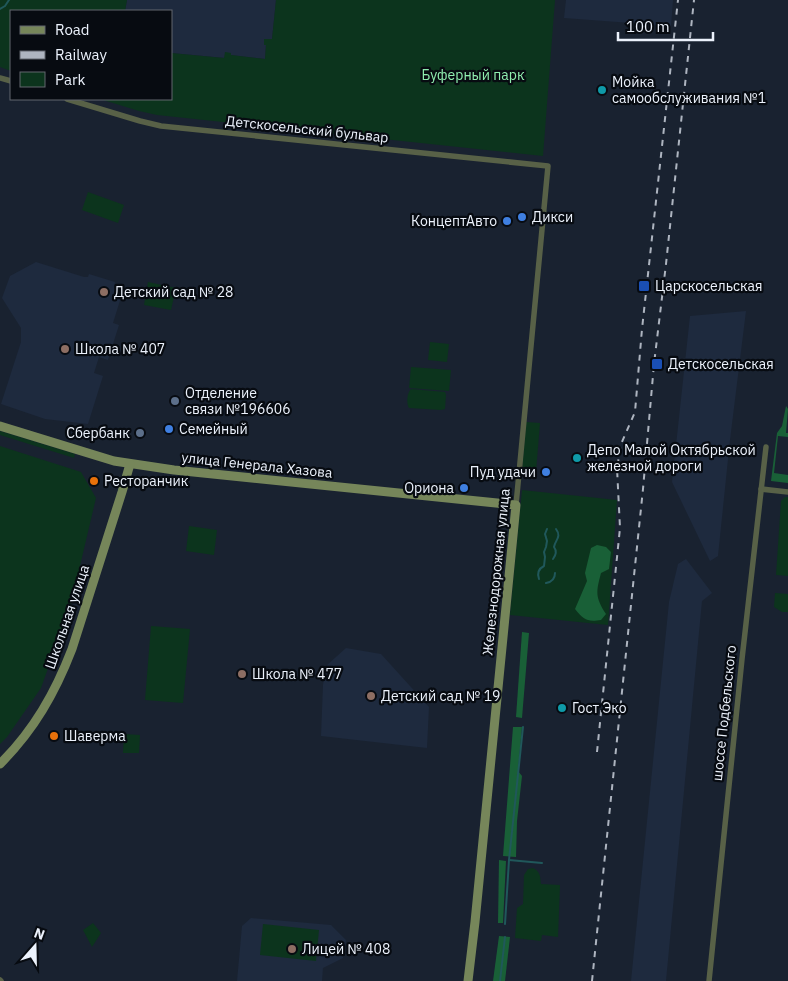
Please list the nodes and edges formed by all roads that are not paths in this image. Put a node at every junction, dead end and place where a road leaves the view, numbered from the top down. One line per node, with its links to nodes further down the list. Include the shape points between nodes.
1 (70, 100): 2 (street, Детскосельский бульвар, via 162,126)
2 (548, 166): 8 (street, Железнодорожная улица)
3 (0, 426): 5 (street, улица Генерала Хазова)
4 (766, 447): 6 (street, шоссе Подбельского)
5 (130, 464): 8 (street, улица Генерала Хазова); 9 (street, Школьная улица, via 63,674 39,717)
6 (761, 489): 7 (street); 11 (street, шоссе Подбельского)
7 (788, 492)
8 (516, 505): 10 (street, Железнодорожная улица)
9 (0, 764)
10 (468, 981)
11 (709, 981)

